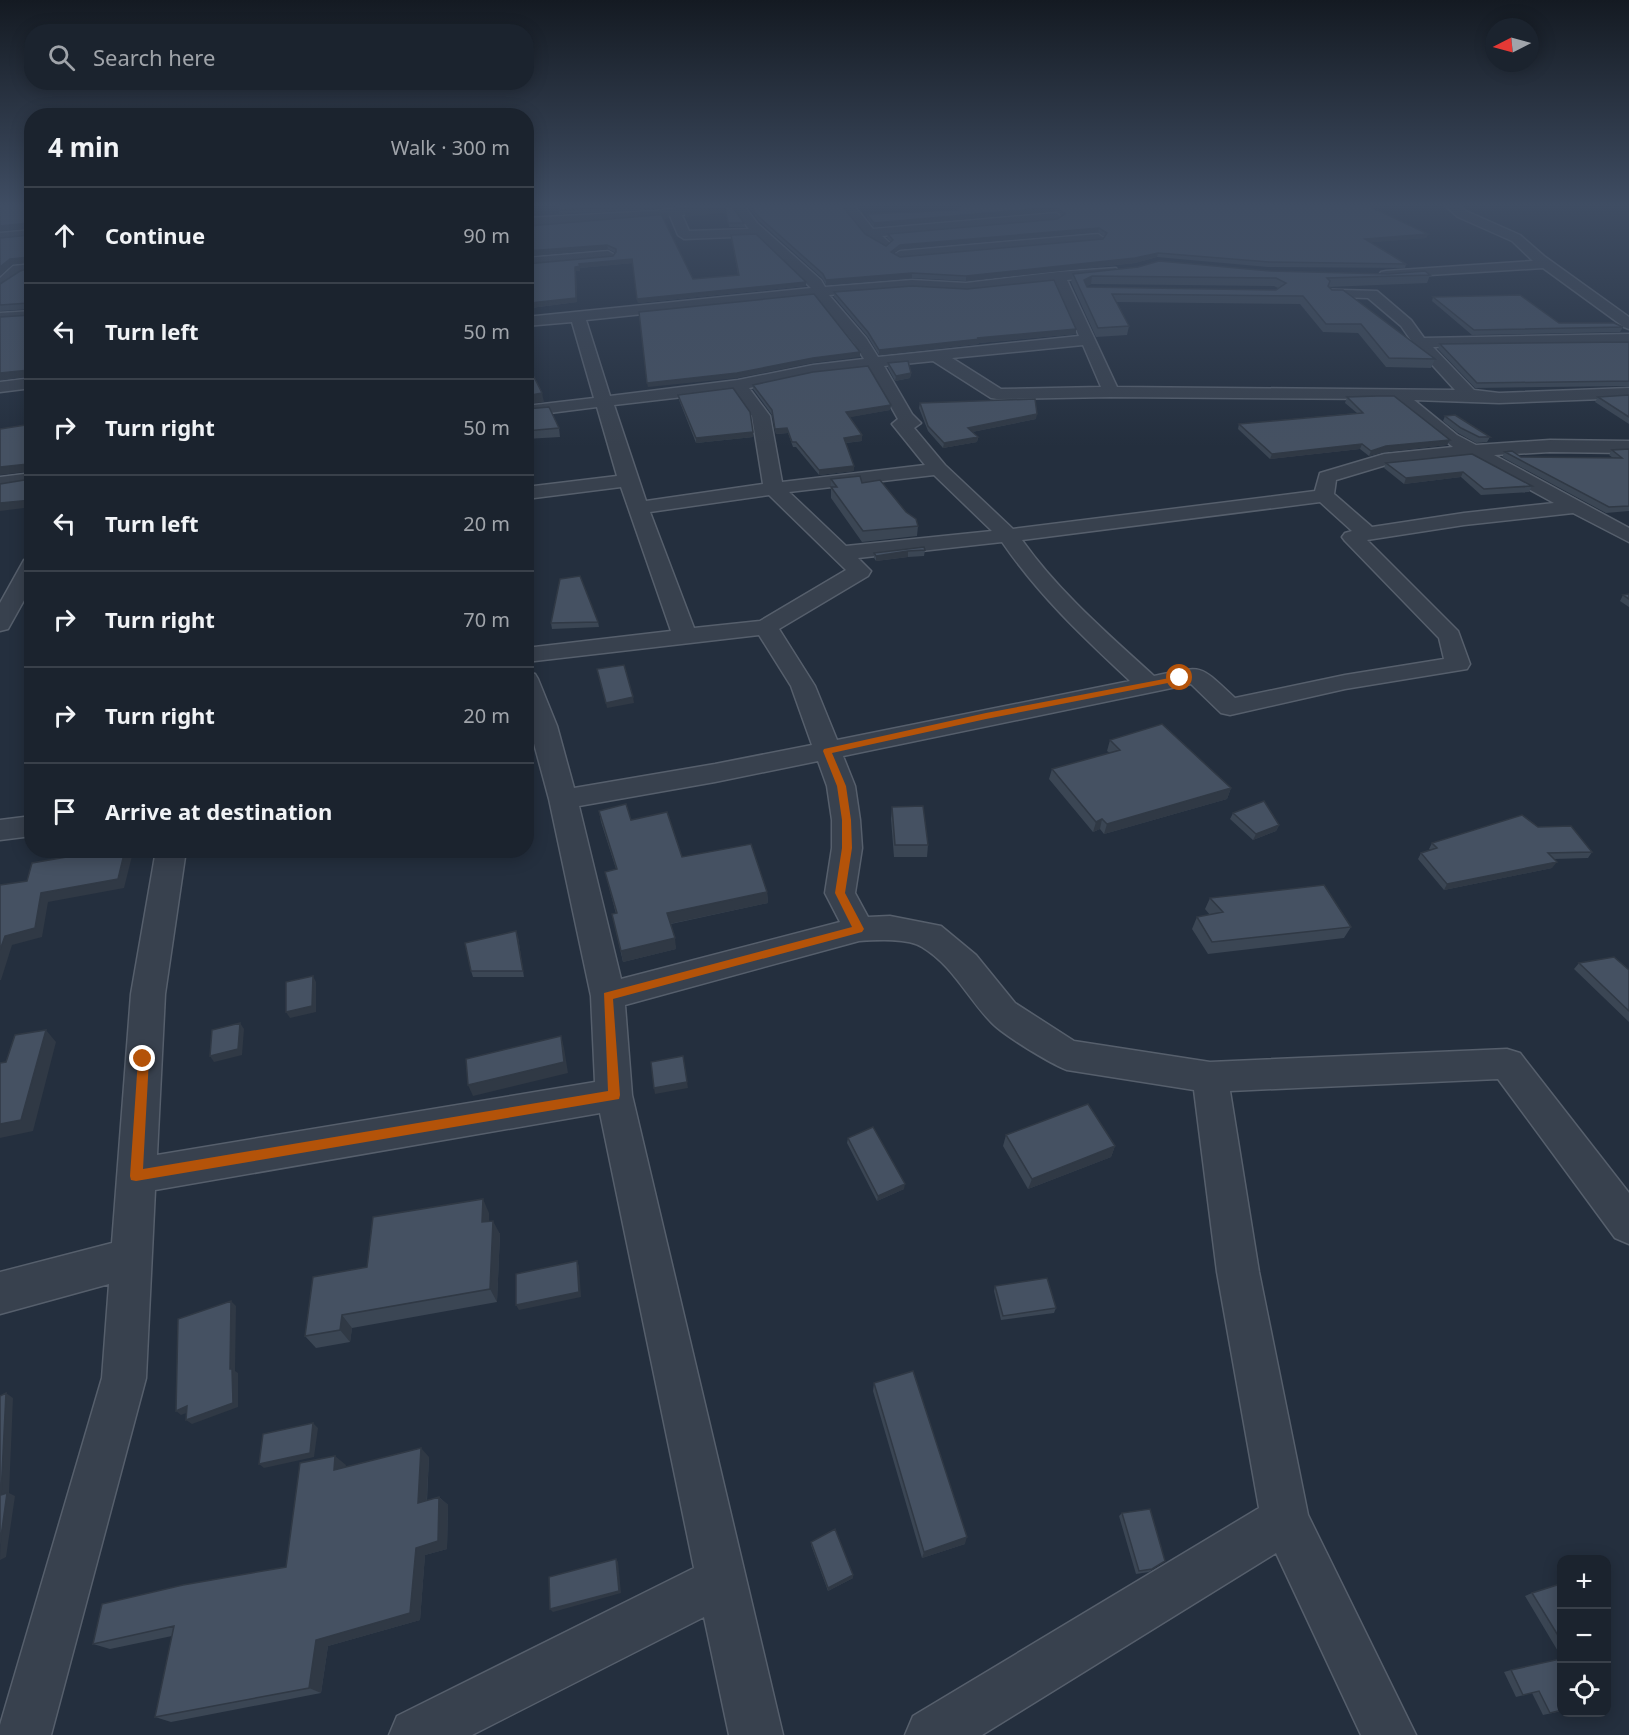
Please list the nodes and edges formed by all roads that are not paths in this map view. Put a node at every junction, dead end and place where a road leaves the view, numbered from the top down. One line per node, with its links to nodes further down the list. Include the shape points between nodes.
1 (816, 284): 7 (street)
2 (934, 284): 6 (street)
3 (991, 284): 6 (street)
4 (1066, 284): 15 (street, via 1072,290)
5 (1573, 284): 13 (street)
6 (936, 286): 7 (street, via 912,284)
7 (819, 291): 9 (street); 18 (street, via 861,340)
8 (1289, 292): 16 (street, via 1372,294 1406,323)
9 (577, 315): 12 (street); 26 (street)
10 (24, 316): 11 (street)
11 (0, 317)
12 (534, 321)
13 (1629, 324)
14 (1629, 339): 16 (street)
15 (1088, 340): 17 (street); 22 (street)
16 (1420, 343): 25 (street)
17 (937, 356): 18 (street); 22 (street, via 997,394)
18 (873, 363): 20 (street); 30 (street, via 912,423 901,424)
19 (24, 384): 21 (street)
20 (738, 385): 26 (street); 34 (street, via 760,416)
21 (0, 387)
22 (1111, 392): 24 (street)
23 (1629, 393): 25 (street, via 1499,399)
24 (1398, 395): 25 (street); 29 (street, via 1451,439)
25 (1469, 395)
26 (603, 402): 27 (street); 32 (street)
27 (534, 410)
28 (1629, 447): 29 (street, via 1550,446)
29 (1472, 451): 36 (street, via 1384,460 1327,477); 37 (street)
30 (938, 469): 34 (street); 41 (street)
31 (24, 480): 33 (street)
32 (628, 480): 35 (street); 38 (street)
33 (0, 483)
34 (774, 489): 38 (street); 44 (street)
35 (534, 493)
36 (1324, 496): 41 (street); 42 (street)
37 (1576, 507): 40 (street); 42 (street)
38 (638, 508): 48 (street)
39 (1629, 518): 40 (street)
40 (1600, 520): 43 (street)
41 (1006, 534): 44 (street); 50 (street, via 1035,574)
42 (1368, 534): 50 (street, via 1352,537 1450,636 1458,664 1345,682 1230,707 1196,675)
43 (1629, 536)
44 (842, 553): 47 (street, via 860,571)
45 (24, 580): 46 (street)
46 (0, 624)
47 (766, 627): 48 (street); 52 (street, via 802,686)
48 (685, 636): 49 (street)
49 (534, 655)
50 (1149, 685): 52 (street)
51 (534, 700): 53 (street)
52 (827, 751): 53 (street); 57 (street, via 841,786 846,820 847,848 840,893)
53 (563, 799): 58 (street)
54 (24, 827): 55 (street)
55 (0, 830)
56 (170, 858): 61 (street, via 148,994)
57 (859, 929): 58 (street); 59 (street, via 890,928 930,935 964,964 1003,1013 1067,1055)
58 (608, 996): 60 (street)
59 (1210, 1077): 62 (street, via 1507,1064); 65 (street, via 1238,1272)
60 (615, 1095): 61 (street); 66 (street)
61 (136, 1176): 63 (street)
62 (1629, 1225)
63 (131, 1258): 64 (street); 67 (street, via 124,1378)
64 (0, 1293)
65 (1285, 1520): 70 (street); 71 (street)
66 (722, 1581): 68 (street); 69 (street)
67 (24, 1735)
68 (416, 1735)
69 (756, 1735)
70 (933, 1735)
71 (1389, 1735)

